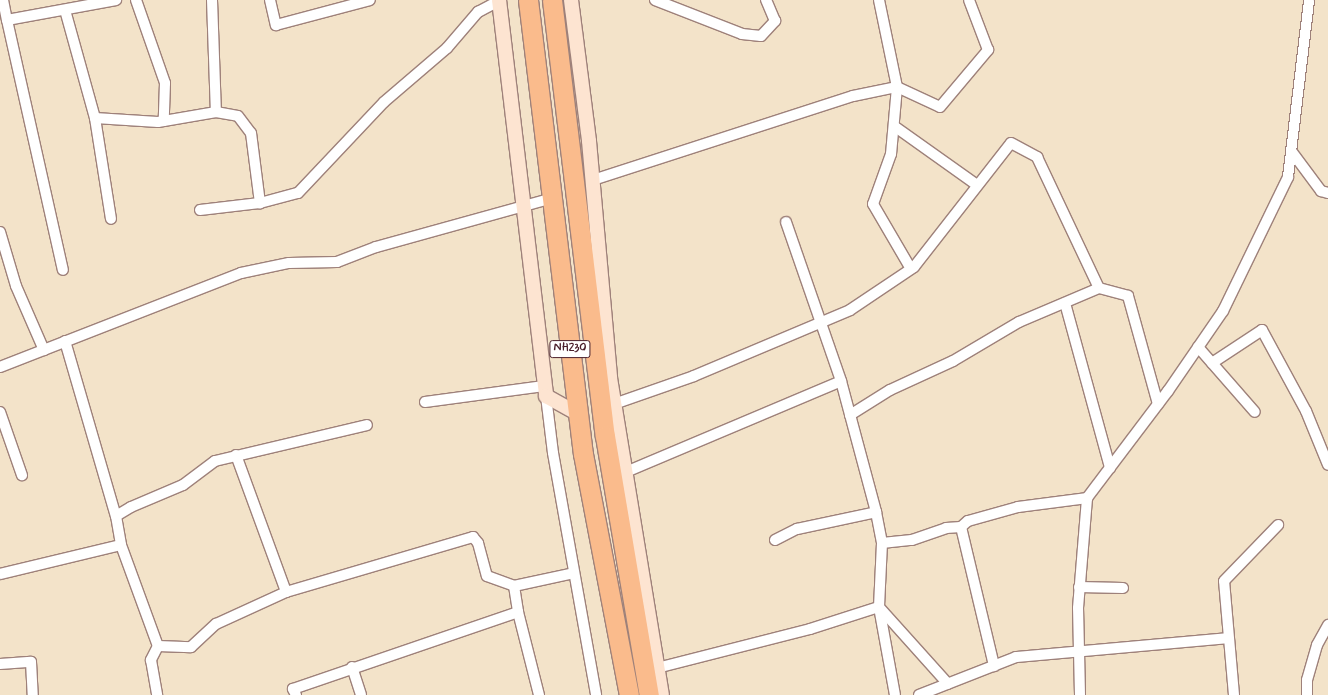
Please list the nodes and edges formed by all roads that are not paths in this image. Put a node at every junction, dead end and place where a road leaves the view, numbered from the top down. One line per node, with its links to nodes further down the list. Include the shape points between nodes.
1 (3, 0): 17 (street)
2 (116, 0): 16 (street)
3 (136, 0): 21 (street, via 165,83)
4 (212, 0): 19 (street)
5 (270, 0): 6 (street, via 276,25)
6 (370, 0)
7 (499, 0): 28 (street, via 478,12 447,48 384,102 298,193); 29 (street)
8 (528, 0): 27 (highway, NH230)
9 (552, 0): 45 (highway, NH230)
10 (571, 0): 24 (street)
11 (655, 0): 12 (street, via 742,34 761,36 775,21)
12 (766, 0)
13 (879, 0): 18 (street)
14 (969, 0): 18 (street, via 988,50 940,107)
15 (1309, 0): 23 (street)
16 (65, 10): 17 (street); 20 (street)
17 (7, 20): 35 (street)
18 (897, 87): 22 (street); 24 (street, via 853,96)
19 (216, 112): 21 (street); 28 (street, via 238,116 251,133)
20 (95, 118): 21 (street); 31 (street)
21 (164, 121)
22 (894, 126): 25 (street); 34 (street, via 891,154 874,204)
23 (1292, 152): 26 (street, via 1321,191); 40 (street, via 1288,178 1223,311)
24 (593, 180): 45 (street)
25 (977, 186): 34 (street); 36 (street, via 1011,142 1037,157)
26 (1328, 193)
27 (553, 198): 29 (street); 52 (highway, NH230)
28 (260, 203): 30 (street)
29 (525, 204): 39 (street, via 491,216 376,247 337,262 289,263 241,273); 46 (street)
30 (200, 210)
31 (111, 219)
32 (786, 222): 38 (street)
33 (0, 232): 41 (street, via 16,286)
34 (911, 269): 38 (street, via 850,310)
35 (63, 270)
36 (1099, 288): 37 (street); 49 (street, via 1128,296)
37 (1065, 303): 53 (street, via 1019,322 953,361 890,390); 57 (street)
38 (821, 322): 44 (street); 48 (street, via 694,376)
39 (65, 341): 41 (street); 62 (street)
40 (1198, 347): 42 (street); 49 (street)
41 (44, 350): 43 (street)
42 (1212, 363): 51 (street); 56 (street, via 1262,330 1306,411)
43 (0, 367)
44 (841, 381): 53 (street); 58 (street)
45 (604, 382): 48 (street); 92 (highway, NH230)
46 (545, 391): 47 (street); 52 (street); 68 (street)
47 (425, 402)
48 (614, 404): 58 (street)
49 (1158, 404): 57 (street)
50 (0, 412): 59 (street)
51 (1255, 412)
52 (578, 414): 91 (highway, NH230)
53 (850, 415): 61 (street)
54 (367, 425): 55 (street)
55 (236, 455): 62 (street, via 215,461 184,485 130,507); 73 (street)
56 (1328, 465)
57 (1110, 468): 60 (street)
58 (626, 472): 83 (street)
59 (22, 475)
60 (1087, 498): 64 (street, via 1018,507 968,521); 71 (street)
61 (876, 512): 65 (street, via 797,529); 66 (street)
62 (116, 516): 67 (street)
63 (1278, 525): 77 (street, via 1224,581)
64 (961, 527): 66 (street, via 946,528 912,540); 81 (street)
65 (775, 540)
66 (882, 544): 74 (street)
67 (121, 545): 69 (street); 78 (street)
68 (574, 573): 70 (street); 90 (street)
69 (0, 574)
70 (514, 586): 73 (street, via 487,576 478,543 473,537); 75 (street)
71 (1079, 587): 72 (street); 79 (street)
72 (1122, 588)
73 (286, 592): 78 (street, via 216,624 191,647)
74 (879, 608): 83 (street, via 810,629); 84 (street); 94 (street)
75 (518, 612): 82 (street); 89 (street)
76 (1328, 625): 98 (street, via 1317,645 1307,680)
77 (1227, 638): 79 (street); 97 (street)
78 (158, 646): 86 (street, via 151,660)
79 (1079, 652): 81 (street, via 1016,657); 96 (street)
80 (0, 664): 85 (street, via 31,662)
81 (994, 666): 84 (street)
82 (352, 667): 87 (street, via 293,689); 88 (street)
83 (657, 668): 93 (street)
84 (948, 684): 95 (street)
85 (33, 695)
86 (157, 695)
87 (296, 695)
88 (361, 695)
89 (539, 695)
90 (596, 695)
91 (629, 695)
92 (649, 695)
93 (662, 695)
94 (895, 695)
95 (919, 695)
96 (1080, 695)
97 (1234, 695)
98 (1307, 695)

